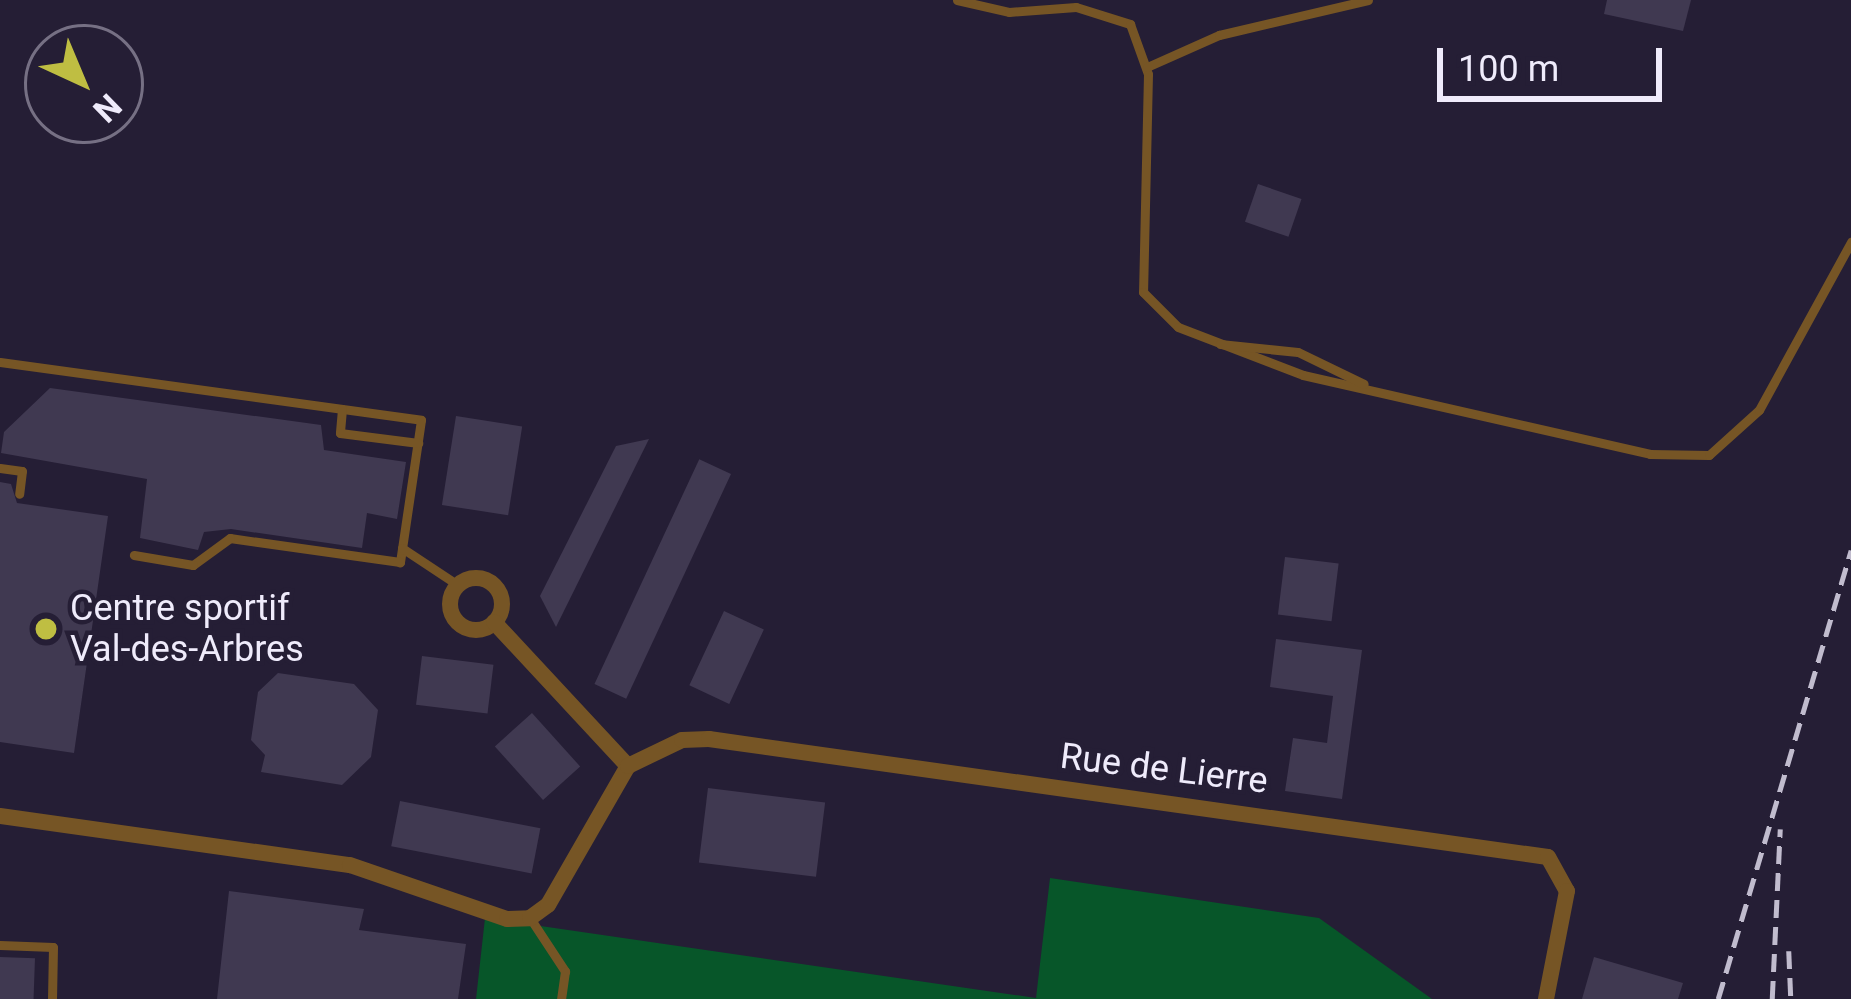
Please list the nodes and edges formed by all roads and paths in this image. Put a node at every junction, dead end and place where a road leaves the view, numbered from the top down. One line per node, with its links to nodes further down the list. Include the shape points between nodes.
1 (957, 0): 4 (lane, via 1009,12)
2 (1057, 0): 4 (lane)
3 (1368, 0): 5 (lane, via 1220,35)
4 (1076, 8): 5 (lane, via 1130,24)
5 (1148, 67): 7 (lane, via 1138,275 1157,310)
6 (1851, 242): 9 (lane, via 1760,410 1709,455 1650,454)
7 (1215, 344): 9 (lane); 9 (lane, via 1298,352)
8 (0, 362): 10 (lane)
9 (1376, 390)
10 (342, 409): 11 (lane, via 340,433); 11 (lane, via 421,420)
11 (418, 443): 14 (lane)
12 (0, 468): 13 (lane, via 22,471)
13 (19, 494)
14 (403, 548): 15 (lane, via 400,562 230,538 193,565); 16 (lane)
15 (134, 555)
16 (458, 585): 17 (street, via 456,620 479,629); 17 (street, via 493,584 502,607)
17 (494, 622): 18 (street)
18 (628, 766): 20 (street, via 548,904); 24 (street, Rue de Lierre, via 682,740 710,739 1548,857 1567,891)
19 (0, 816): 20 (street, via 350,865 507,919)
20 (530, 918): 23 (lane, via 565,970)
21 (0, 945): 22 (lane, via 53,947)
22 (52, 999)
23 (561, 999)
24 (1546, 999)

